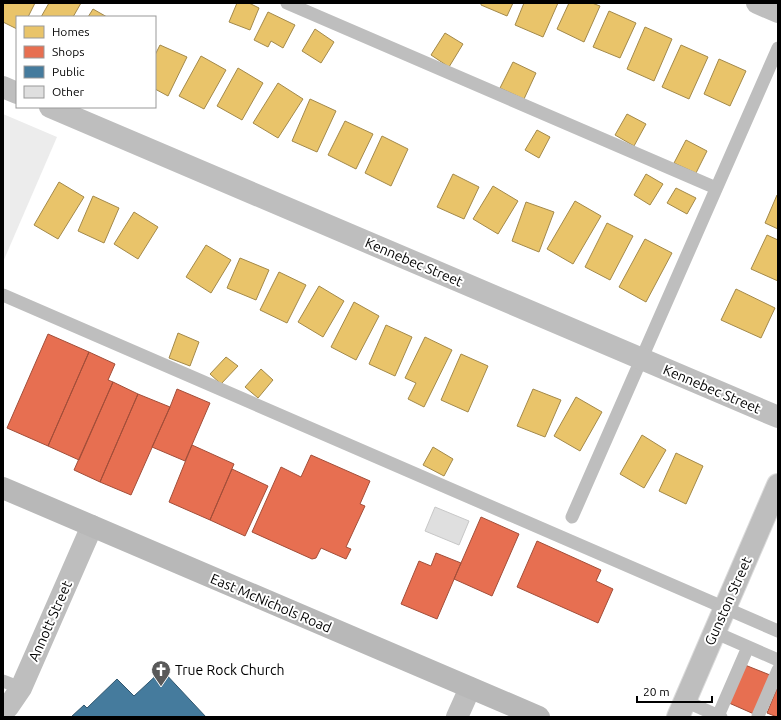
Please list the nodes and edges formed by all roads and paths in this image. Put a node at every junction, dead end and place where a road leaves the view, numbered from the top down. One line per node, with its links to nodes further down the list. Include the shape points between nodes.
1 (287, 3): 8 (lane)
2 (757, 3): 3 (street)
3 (778, 12)
4 (778, 48): 8 (lane)
5 (3, 87): 6 (street)
6 (16, 93)
7 (52, 108): 10 (street, Kennebec Street)
8 (716, 188): 10 (lane)
9 (3, 295): 16 (lane)
10 (642, 359): 11 (street, Kennebec Street); 14 (lane)
11 (778, 417)
12 (778, 485): 16 (street, Gunston Street)
13 (3, 488): 15 (street, East McNichols Road)
14 (572, 517)
15 (92, 526): 22 (street, Annott Street); 23 (street, East McNichols Road)
16 (725, 608): 17 (lane); 18 (street, Gunston Street)
17 (778, 631)
18 (714, 632): 19 (lane); 24 (street, Gunston Street)
19 (748, 647): 20 (lane); 27 (lane)
20 (778, 660)
21 (778, 670): 29 (lane)
22 (12, 684): 25 (street, Annott Street, via 8,707)
23 (470, 688): 26 (street, East McNichols Road); 28 (street)
24 (681, 709): 27 (lane)
25 (3, 712)
26 (533, 716)
27 (719, 716)
28 (457, 717)
29 (758, 717)

